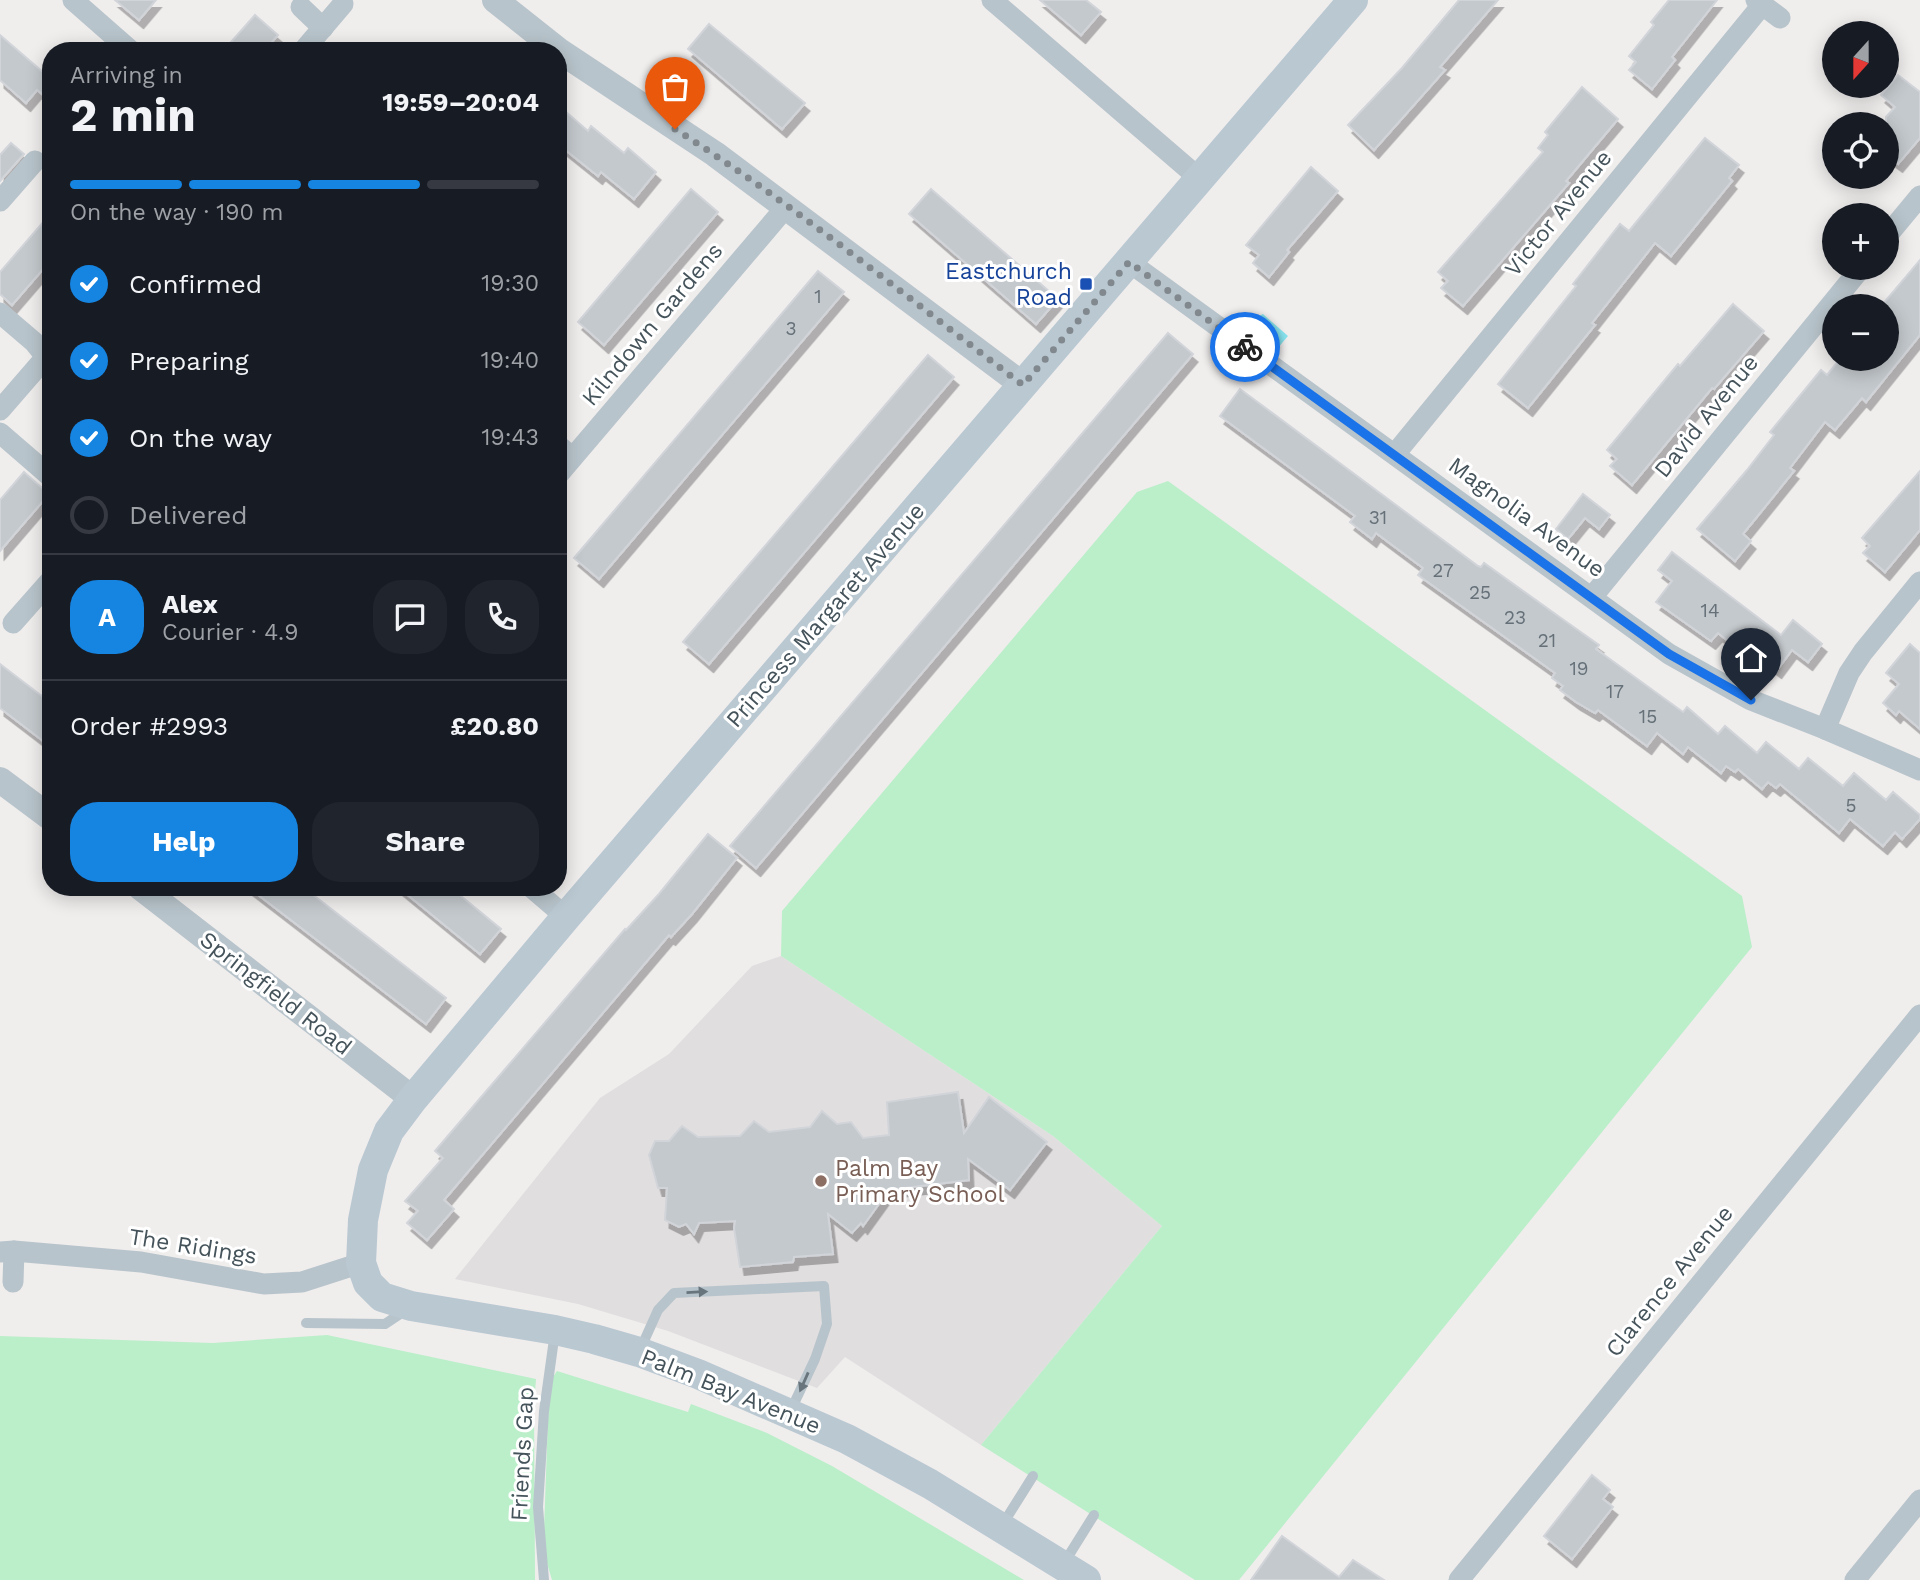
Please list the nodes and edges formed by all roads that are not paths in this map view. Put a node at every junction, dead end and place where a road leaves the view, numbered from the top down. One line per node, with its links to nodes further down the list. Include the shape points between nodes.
1 (73, 0): 10 (street)
2 (495, 0): 12 (street)
3 (992, 0): 15 (street)
4 (1353, 0): 15 (main road, Princess Margaret Avenue)
5 (1759, 2): 8 (street, Victor Avenue); 30 (street, Victor Avenue)
6 (297, 4): 9 (street)
7 (343, 5): 9 (street)
8 (1780, 18)
9 (323, 28): 11 (street)
10 (121, 42)
11 (311, 42)
12 (548, 42)
13 (567, 56): 18 (street)
14 (35, 161): 17 (street)
15 (1200, 178): 20 (main road, Princess Margaret Avenue)
16 (1920, 196): 19 (street)
17 (0, 201)
18 (786, 207): 25 (street); 29 (street, Kilndown Gardens)
19 (1899, 221)
20 (1129, 262): 25 (main road, Princess Margaret Avenue); 30 (street, Magnolia Avenue)
21 (1851, 280): 35 (street, David Avenue)
22 (0, 313): 23 (street)
23 (42, 351)
24 (42, 364): 26 (street)
25 (1023, 385): 43 (main road, Princess Margaret Avenue)
26 (0, 410)
27 (0, 433): 32 (street)
28 (567, 446): 29 (lane)
29 (577, 454): 31 (street, Kilndown Gardens)
30 (1395, 454): 35 (street, Magnolia Avenue)
31 (567, 465)
32 (42, 469)
33 (1920, 582): 37 (street, via 1849,673)
34 (42, 590): 36 (street)
35 (1592, 597): 37 (street, Magnolia Avenue, via 1705,676)
36 (13, 623)
37 (1825, 729): 38 (street, Magnolia Avenue)
38 (1920, 770)
39 (0, 780): 40 (street)
40 (42, 811)
41 (151, 896): 45 (street, Springfield Road)
42 (542, 896): 43 (street)
43 (566, 916): 45 (main road, Princess Margaret Avenue)
44 (1920, 1015): 60 (street, Clarence Avenue)
45 (412, 1099): 47 (main road, Princess Margaret Avenue, via 389,1131 373,1170 363,1220)
46 (7, 1252): 47 (street, The Ridings, via 141,1262 264,1283 302,1282); 48 (street, The Ridings)
47 (361, 1263): 49 (main road, Palm Bay Avenue, via 369,1283 383,1297)
48 (13, 1282)
49 (411, 1306): 50 (lane, via 385,1324); 51 (main road, Palm Bay Avenue)
50 (306, 1323)
51 (555, 1330): 52 (main road, Palm Bay Avenue); 59 (lane, Friends Gap, via 538,1507)
52 (639, 1352): 53 (main road, Palm Bay Avenue); 53 (lane, one-way to 53, via 658,1310 674,1293 824,1286 827,1324)
53 (790, 1413): 57 (main road, Palm Bay Avenue, via 930,1484)
54 (1033, 1476): 57 (lane)
55 (1920, 1500): 61 (street)
56 (1094, 1515): 58 (lane)
57 (1000, 1527): 58 (main road, Palm Bay Avenue)
58 (1074, 1573)
59 (544, 1580)
60 (1459, 1580)
61 (1855, 1580)

